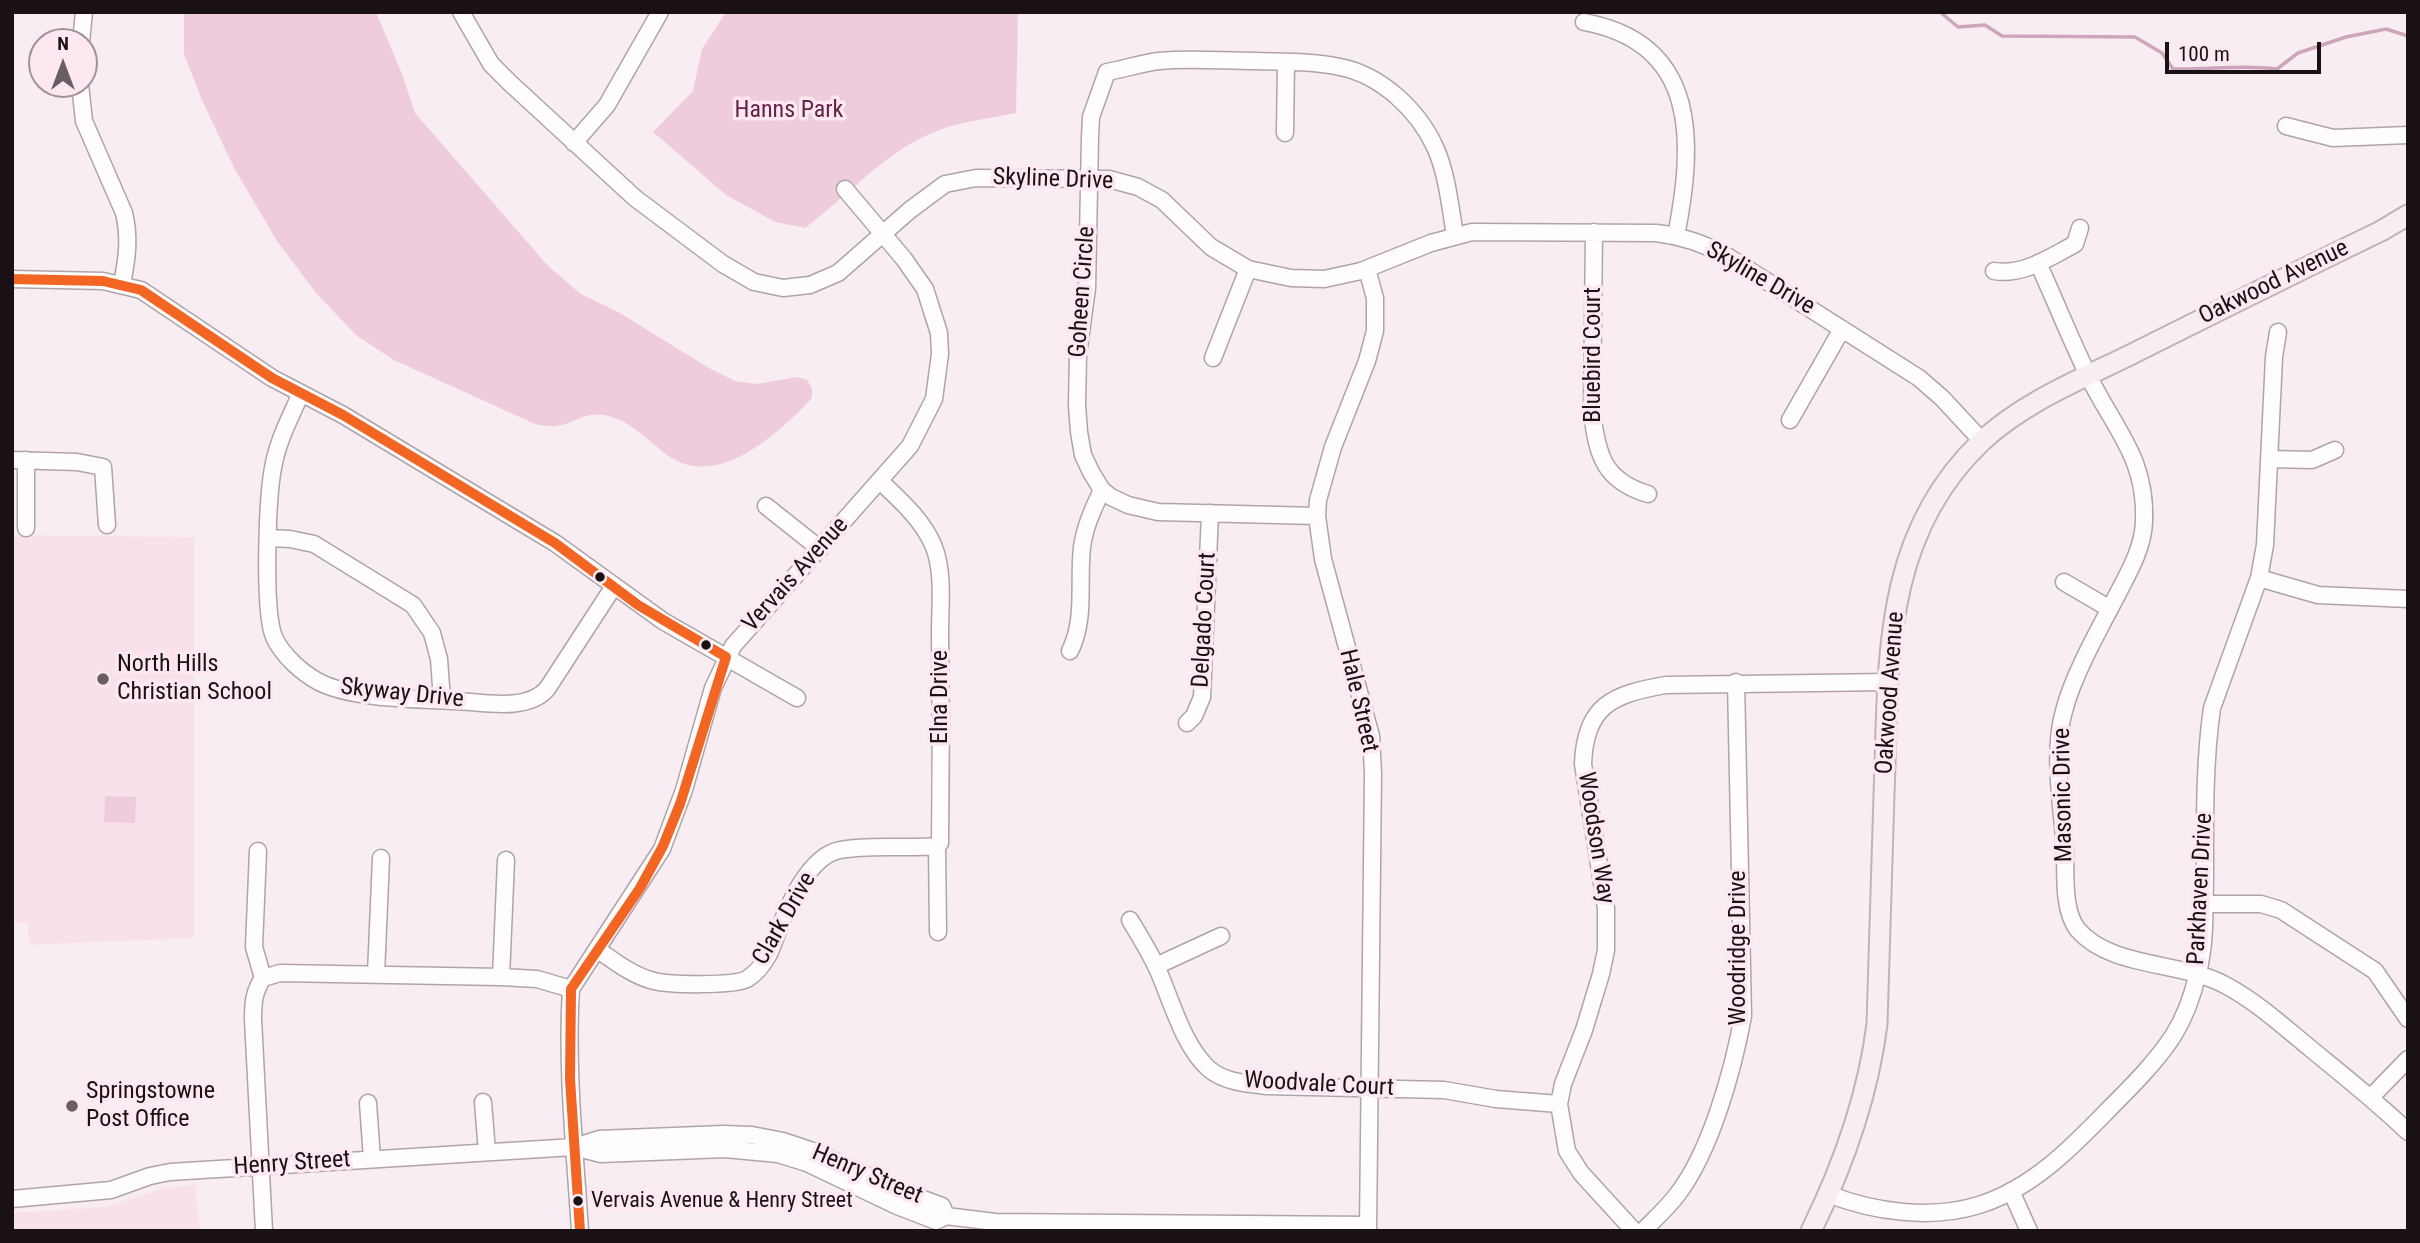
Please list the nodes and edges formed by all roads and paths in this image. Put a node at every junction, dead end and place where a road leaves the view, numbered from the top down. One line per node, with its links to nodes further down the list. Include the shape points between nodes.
1 (461, 12): 9 (street, Skyline Drive, via 491,64)
2 (660, 12): 9 (street, via 607,105)
3 (1584, 22): 17 (street, via 1606,26 1639,44 1676,85 1684,123 1685,190)
4 (1286, 62): 7 (street); 10 (street, Goheen Circle, via 1156,61 1107,72 1091,117); 16 (street, Goheen Circle, via 1343,67 1388,89 1405,104 1434,145)
5 (82, 98): 23 (street, via 84,121 128,229)
6 (2286, 126): 8 (street, via 2333,138)
7 (1285, 133)
8 (2408, 135)
9 (574, 143): 15 (street, Skyline Drive, via 635,198 713,257 766,286 797,287 824,280 850,265)
10 (1089, 179): 15 (street, Skyline Drive, via 960,180 925,197); 19 (street, Skyline Drive, via 1126,183 1149,192 1211,247); 35 (street, Goheen Circle, via 1087,288 1078,355 1079,432 1083,455)
11 (845, 189): 15 (street, Vervais Avenue)
12 (2408, 215): 27 (main road, Oakwood Avenue)
13 (2080, 228): 18 (street, via 2074,244)
14 (1594, 232): 16 (street, Skyline Drive); 17 (street, Skyline Drive); 36 (street, Bluebird Court, via 1595,435 1614,478)
15 (883, 235): 34 (street, Vervais Avenue, via 925,289 939,333 940,354 933,398 923,424)
16 (1455, 235): 20 (street, Skyline Drive)
17 (1676, 236): 24 (street, Skyline Drive, via 1727,256)
18 (2038, 263): 21 (street, via 2009,274); 27 (street, Masonic Drive)
19 (1248, 269): 20 (street, Skyline Drive, via 1307,279); 26 (street)
20 (1367, 269): 39 (street, Hale Street, via 1375,298 1375,331 1333,447)
21 (1994, 271)
22 (12, 279): 23 (street)
23 (122, 284): 28 (street, via 156,298)
24 (1842, 329): 29 (street); 30 (street, Skyline Drive, via 1930,387)
25 (2278, 332): 32 (street, Parkhaven Drive)
26 (1213, 358)
27 (2088, 376): 30 (main road, Oakwood Avenue, via 2039,401); 48 (street, Masonic Drive, via 2136,462 2143,493 2141,541)
28 (301, 393): 42 (street, Skyway Drive, via 274,462); 46 (street, via 555,543)
29 (1790, 420)
30 (1982, 441): 52 (main road, Oakwood Avenue, via 1955,471 1913,544 1896,605)
31 (2335, 450): 32 (street, via 2312,460)
32 (2270, 458): 44 (street, Parkhaven Drive)
33 (19, 460): 40 (street, via 103,467); 41 (street)
34 (880, 481): 43 (street, Vervais Avenue); 56 (street, Elna Drive, via 923,526 939,567)
35 (1102, 490): 38 (street, via 1128,505 1158,512); 49 (street, via 1088,518 1077,636)
36 (1648, 494)
37 (766, 506): 43 (street)
38 (1210, 513): 39 (street); 55 (street, Delgado Court, via 1202,697)
39 (1317, 516): 73 (street, Hale Street, via 1323,559 1371,736)
40 (107, 525)
41 (26, 528)
42 (269, 538): 54 (street, via 314,544 413,605 432,633); 54 (street, Skyway Drive, via 273,635 291,661 308,676 335,689)
43 (820, 549): 50 (street, Vervais Avenue)
44 (2259, 578): 47 (street, via 2318,595); 60 (street, Parkhaven Drive, via 2212,708 2206,768)
45 (2064, 582): 48 (street)
46 (614, 586): 50 (street); 54 (street, Skyway Drive, via 541,696 500,703)
47 (2408, 600)
48 (2110, 608): 66 (street, Masonic Drive, via 2061,723 2067,901 2074,924 2102,948)
49 (1070, 651)
50 (726, 657): 53 (street); 64 (street, Vervais Avenue, via 662,849)
51 (1736, 682): 52 (street, Woodson Way); 77 (street, Woodson Way, via 1637,690 1617,697 1589,726 1583,764 1606,908 1606,950); 93 (street, Woodridge Drive, via 1743,1016 1732,1065 1699,1158 1677,1195)
52 (1888, 682): 84 (main road, Oakwood Avenue, via 1875,1036 1851,1136)
53 (797, 698)
54 (442, 700)
55 (1187, 723)
56 (937, 846): 62 (street, Elna Drive); 64 (street, Clark Drive, via 837,850 819,859 769,954 747,979 717,984 655,981)
57 (258, 850): 69 (street, via 254,947)
58 (381, 858): 67 (street)
59 (506, 860): 68 (street)
60 (2204, 904): 66 (street, Parkhaven Drive, via 2204,946); 71 (street, via 2261,904 2281,910 2375,971)
61 (1130, 919): 65 (street, Woodvale Court)
62 (938, 932)
63 (1221, 936): 65 (street)
64 (597, 949): 70 (street, Vervais Avenue)
65 (1156, 966): 73 (street, Woodvale Court, via 1193,1050 1220,1076 1266,1086)
66 (2198, 973): 74 (street, Masonic Drive, via 2266,1010); 83 (street, Parkhaven Drive, via 2187,1010 2148,1067 2049,1167)
67 (376, 974): 68 (street); 69 (street, via 280,973)
68 (501, 976): 70 (street, via 537,979)
69 (263, 978): 82 (street, via 254,999 253,1019)
70 (572, 989): 79 (street, Vervais Avenue)
71 (2408, 1019)
72 (2408, 1059): 74 (street)
73 (1370, 1088): 77 (street, Woodvale Court, via 1444,1090); 88 (street, Hale Street)
74 (2371, 1097): 78 (street, Masonic Drive)
75 (483, 1102): 80 (street)
76 (368, 1103): 81 (street)
77 (1559, 1104): 92 (street, Woodson Way, via 1567,1151)
78 (2408, 1132)
79 (574, 1147): 80 (street, Henry Street); 86 (street, Henry Street, via 601,1154 725,1149 778,1154 936,1221); 90 (street, Vervais Avenue)
80 (487, 1152): 81 (street, Henry Street)
81 (372, 1159): 82 (street, Henry Street)
82 (260, 1166): 85 (street, Henry Street, via 170,1172 111,1190); 89 (street)
83 (2011, 1191): 84 (street, Parkhaven Drive, via 1979,1205 1916,1213 1854,1204); 95 (street)
84 (1828, 1194): 94 (main road, Oakwood Avenue)
85 (12, 1199)
86 (946, 1216): 87 (street, Henry Street); 91 (street)
87 (1074, 1226): 88 (street, Henry Street)
88 (1368, 1228)
89 (264, 1231)
90 (580, 1231)
91 (937, 1231)
92 (1634, 1231)
93 (1643, 1231)
94 (1811, 1231)
95 (2029, 1231)

